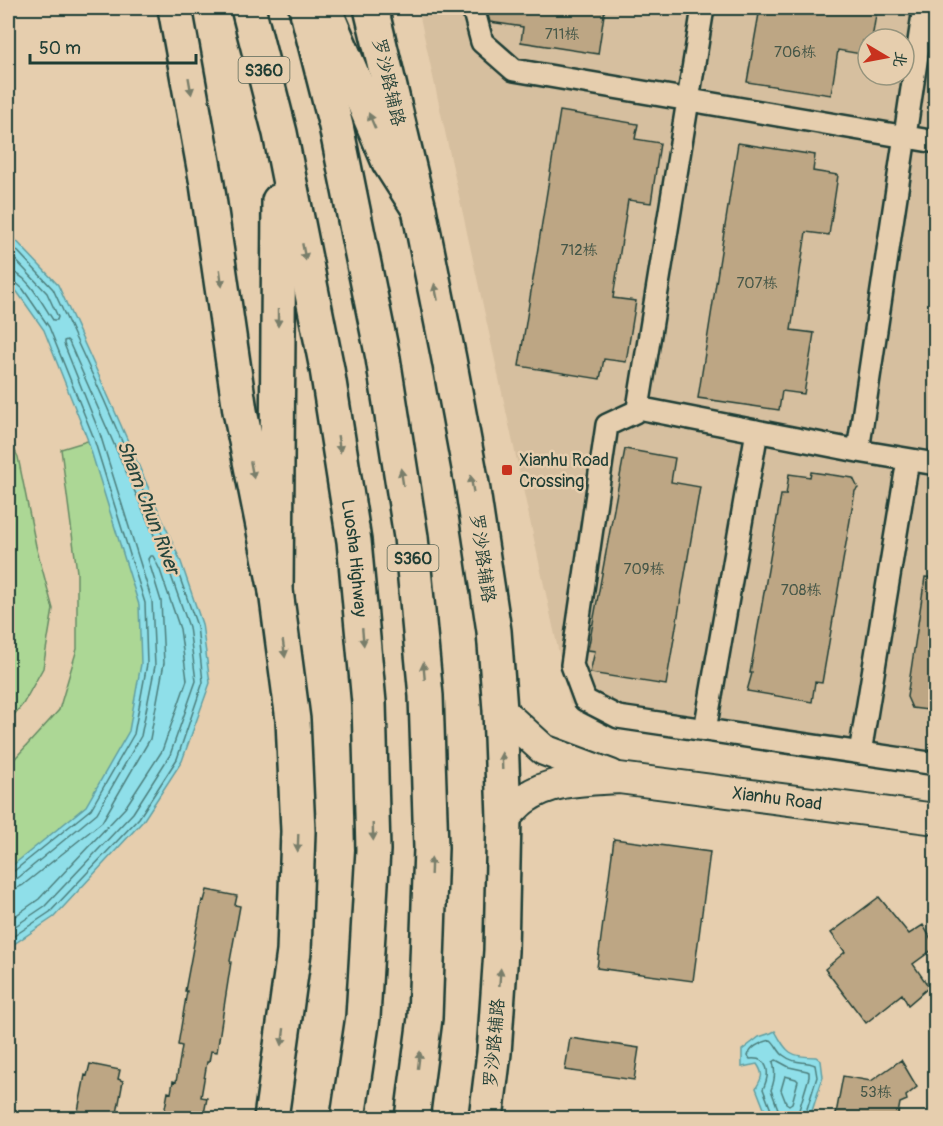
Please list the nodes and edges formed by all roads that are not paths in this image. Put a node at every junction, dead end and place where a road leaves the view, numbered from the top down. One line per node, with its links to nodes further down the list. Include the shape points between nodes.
1 (164, 8): 9 (main road)
2 (248, 8): 11 (main road, Luosha Highway / S360)
3 (306, 8): 30 (main road, S360, one-way to 3, via 425,1018 431,848 426,696 411,537 383,358 336,126)
4 (324, 8): 14 (main road, one-way to 4, via 389,162)
5 (371, 8): 14 (main road, 罗沙路辅路)
6 (473, 8): 10 (street, via 482,42 514,70)
7 (703, 8): 10 (street)
8 (924, 8): 12 (street)
9 (178, 23): 20 (main road, one-way to 20, via 207,184 240,411)
10 (688, 100): 12 (street); 15 (street)
11 (280, 133): 20 (main road, one-way to 20); 29 (main road, Luosha Highway / S360, one-way to 29, via 327,369 354,541 369,703 373,850 363,1017)
12 (905, 136): 13 (street); 17 (street)
13 (936, 142)
14 (419, 209): 21 (main road, 罗沙路辅路, one-way to 14, via 494,632 472,484)
15 (638, 408): 16 (street); 22 (street, via 607,425 572,665 585,700 618,717)
16 (757, 431): 17 (street); 22 (street)
17 (858, 451): 18 (street)
18 (908, 460): 19 (street); 23 (street)
19 (936, 464)
20 (276, 591): 28 (main road, one-way to 28, via 293,720 298,831 294,952)
21 (500, 710): 25 (street, via 544,750); 26 (main road, 罗沙路辅路, one-way to 21)
22 (705, 730): 23 (street)
23 (860, 753): 24 (street)
24 (936, 764)
25 (619, 778): 26 (street, via 570,781 546,787 524,799); 27 (street, Xianhu Road)
26 (504, 818): 31 (main road, 罗沙路辅路, one-way to 26, via 501,951)
27 (936, 819)
28 (271, 1119)
29 (348, 1119)
30 (412, 1119)
31 (486, 1119)

